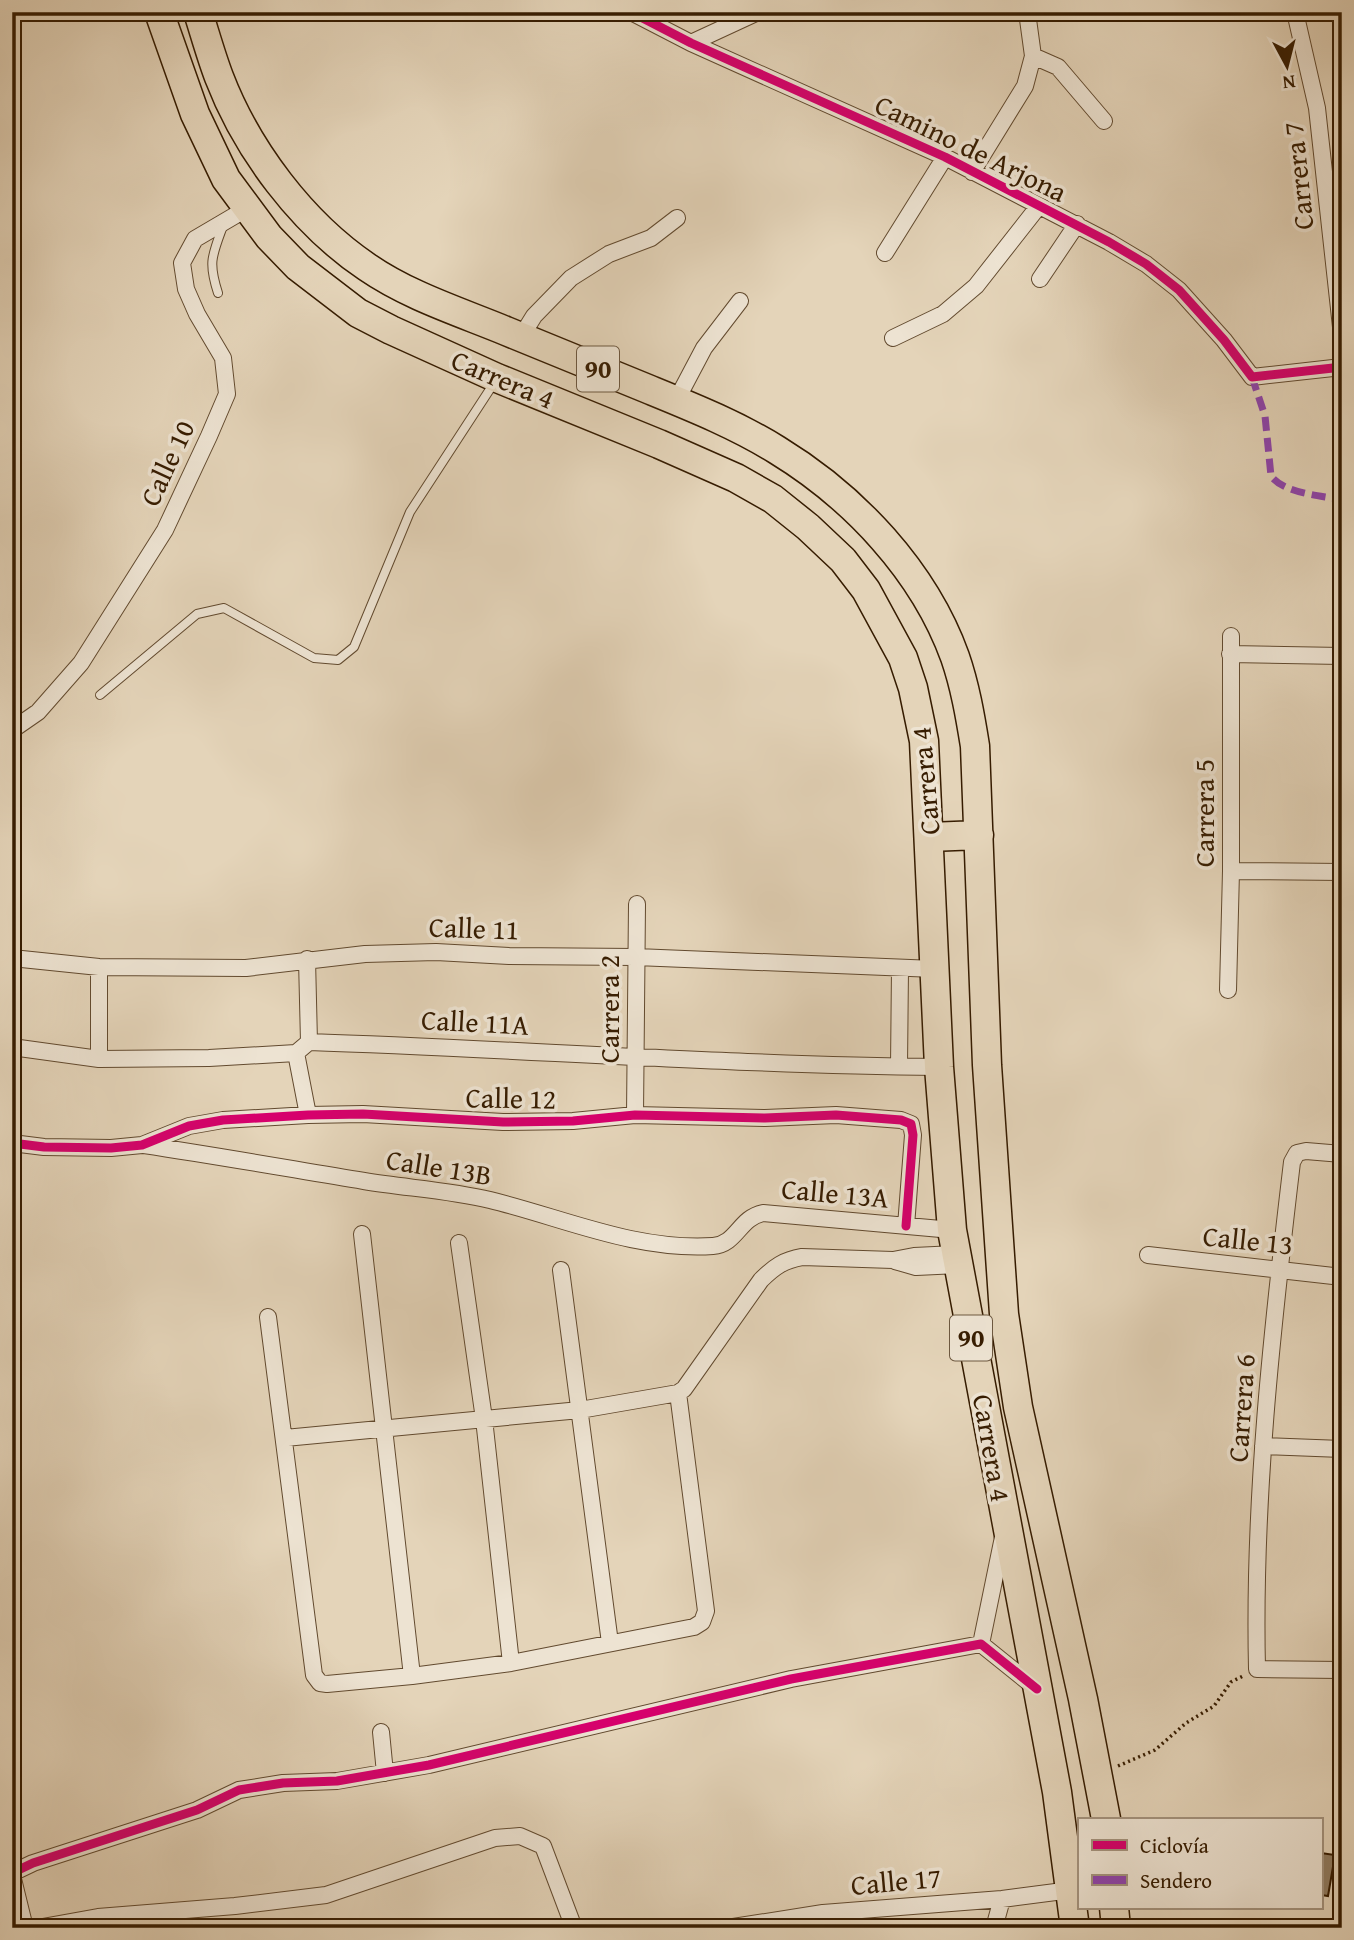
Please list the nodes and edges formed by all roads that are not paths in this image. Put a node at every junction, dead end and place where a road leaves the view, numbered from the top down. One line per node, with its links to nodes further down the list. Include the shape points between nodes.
1 (159, 12): 13 (highway, Carrera 4 / 90, via 210,150 226,179)
2 (198, 12): 21 (highway, Carrera 4 / 90, via 219,77 251,142 328,235 390,281)
3 (631, 12): 7 (street, Camino de Arjona)
4 (758, 12): 7 (street)
5 (1027, 12): 8 (street)
6 (1295, 12): 20 (street, Carrera 7, via 1317,107)
7 (691, 43): 10 (street, Camino de Arjona)
8 (1033, 56): 9 (street, via 1058,67); 11 (street, via 1025,86)
9 (1104, 121)
10 (945, 157): 11 (street, Camino de Arjona); 16 (street)
11 (972, 172): 12 (street, Camino de Arjona)
12 (1038, 207): 15 (street, Camino de Arjona); 22 (street, via 976,286 943,314)
13 (235, 216): 18 (lane, via 211,260); 24 (highway, Carrera 4 / 90, via 269,237 298,267 358,313); 30 (street, Calle 10, via 195,239 182,263 186,289 223,358 227,394 165,530 81,663 38,712)
14 (677, 218): 21 (street, via 651,238 609,254 571,278 534,316)
15 (1077, 225): 17 (street); 23 (street, Camino de Arjona, via 1146,264 1179,290 1252,377)
16 (885, 253)
17 (1040, 279)
18 (219, 293)
19 (740, 301): 25 (street, via 704,348)
20 (1342, 336)
21 (521, 337): 25 (highway, Carrera 4 / 90)
22 (893, 338)
23 (1342, 367)
24 (497, 377): 29 (lane, via 410,512 354,647 338,660 314,658 224,608 197,614); 32 (highway, Carrera 4 / 90, via 736,478 773,499 843,560 886,622 913,688 922,729)
25 (676, 401): 31 (highway, Carrera 4 / 90, via 739,429 808,471 869,524 919,586 955,656 966,693 975,746)
26 (1231, 636): 27 (street, Carrera 5)
27 (1230, 654): 28 (street); 33 (street, Carrera 5)
28 (1342, 656)
29 (100, 695)
30 (12, 730)
31 (979, 835): 32 (highway); 80 (highway, Carrera 4 / 90, via 987,1065 1004,1314 1030,1465)
32 (930, 837): 41 (highway, Carrera 4 / 90)
33 (1231, 871): 34 (street); 42 (street, Carrera 5)
34 (1342, 872)
35 (637, 904): 36 (street, Carrera 2)
36 (636, 957): 38 (street, Calle 11, via 436,952); 40 (street, Calle 11); 45 (street, Carrera 2)
37 (12, 958): 39 (street, Calle 11)
38 (307, 959): 39 (street, Calle 11, via 246,968); 44 (street)
39 (100, 967): 46 (street)
40 (900, 969): 41 (street, Calle 11); 47 (street)
41 (936, 969): 48 (highway, Carrera 4 / 90)
42 (1228, 990)
43 (12, 1047): 46 (street, Calle 11A)
44 (302, 1047): 45 (street, Calle 11A, via 445,1046); 46 (street, Calle 11A, via 209,1058); 49 (street)
45 (635, 1058): 47 (street, Calle 11A); 50 (street, Carrera 2)
46 (99, 1059)
47 (900, 1066): 48 (street, Calle 11A)
48 (939, 1067): 58 (highway, Carrera 4 / 90)
49 (308, 1115): 50 (street, Calle 12, via 503,1122); 52 (street, Calle 12, via 188,1126)
50 (635, 1115): 54 (street, Calle 12, via 901,1119 911,1124 914,1135)
51 (12, 1143): 52 (street, Calle 12, via 44,1147)
52 (142, 1145): 57 (street, Calle 13B, via 489,1200 601,1233 657,1243)
53 (1342, 1154): 60 (street, Carrera 6, via 1306,1151 1297,1153 1292,1162)
54 (906, 1226): 57 (street, Calle 13A, via 763,1213 752,1215); 58 (street, Calle 13A)
55 (362, 1234): 67 (street)
56 (459, 1243): 66 (street)
57 (724, 1244)
58 (955, 1250): 64 (street, via 893,1260 802,1257 776,1265); 71 (highway, Carrera 4 / 90)
59 (1148, 1255): 60 (street, Calle 13)
60 (1279, 1269): 62 (street, Calle 13); 69 (street, Carrera 6)
61 (561, 1270): 65 (street)
62 (1342, 1277)
63 (268, 1317): 68 (street)
64 (678, 1393): 65 (street); 72 (street, via 706,1611 694,1627)
65 (580, 1410): 66 (street); 72 (street)
66 (484, 1419): 67 (street); 74 (street)
67 (384, 1429): 68 (street); 76 (street)
68 (285, 1438): 76 (street, via 314,1675 327,1684)
69 (1263, 1446): 70 (street); 75 (street, Carrera 6, via 1257,1669)
70 (1342, 1449)
71 (1006, 1524): 73 (street); 77 (highway, Carrera 4 / 90)
72 (610, 1643): 74 (street)
73 (981, 1644): 77 (street); 79 (street, via 790,1679)
74 (511, 1663): 76 (street)
75 (1342, 1670)
76 (412, 1676)
77 (1037, 1689): 82 (highway, Carrera 4 / 90, via 1058,1792)
78 (381, 1732): 79 (street)
79 (385, 1773): 81 (street, via 239,1790 197,1810 33,1863)
80 (1106, 1818)
81 (12, 1874): 87 (street)
82 (1071, 1890): 83 (street, Calle 17); 92 (highway, Carrera 4 / 90)
83 (1002, 1899): 85 (street, Calle 17); 91 (street)
84 (1114, 1909): 93 (highway)
85 (821, 1921): 90 (street, Calle 17)
86 (1342, 1923): 94 (street)
87 (24, 1928)
88 (37, 1928): 89 (street, via 98,1917 326,1895 495,1838 520,1836 543,1846)
89 (574, 1928)
90 (727, 1928)
91 (994, 1928)
92 (1075, 1928)
93 (1116, 1928)
94 (1338, 1928)

